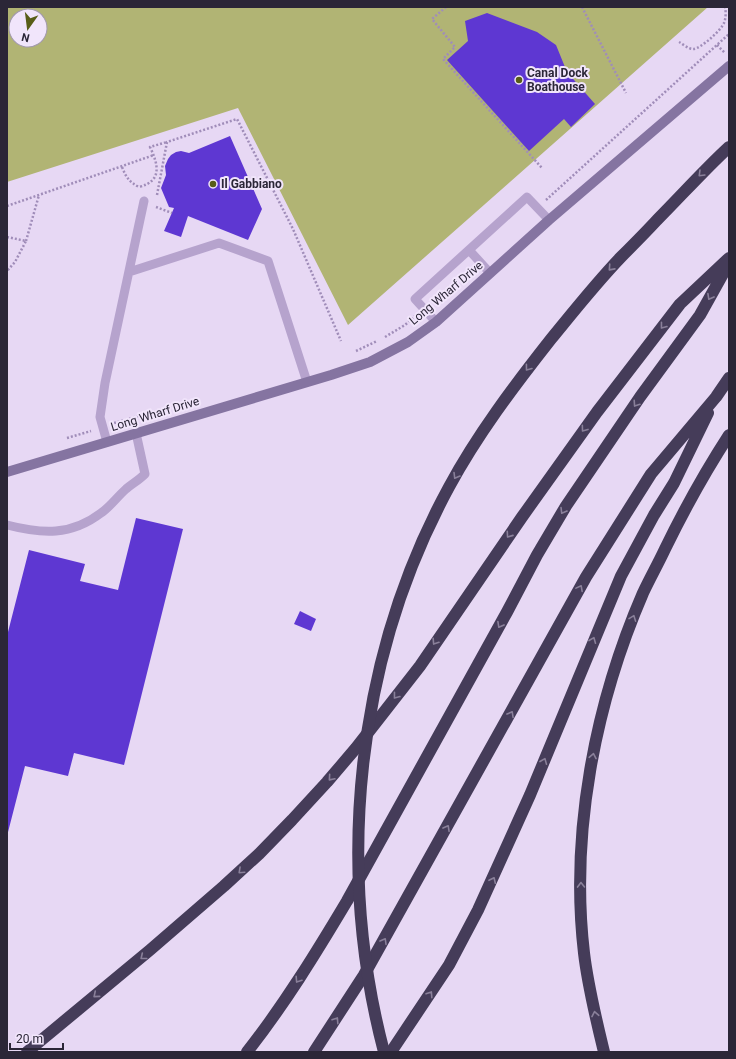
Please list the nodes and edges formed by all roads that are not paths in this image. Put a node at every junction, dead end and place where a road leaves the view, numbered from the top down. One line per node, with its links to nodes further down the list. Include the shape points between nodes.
1 (729, 66): 4 (main road, Long Wharf Drive)
2 (729, 147): 22 (highway, one-way to 22, bridge, via 616,263 526,371 476,442 450,486 433,517 401,597 377,678 364,756 358,833 359,901 363,939 374,1014)
3 (144, 201): 8 (lane)
4 (549, 220): 5 (lane, via 527,197); 9 (main road, Long Wharf Drive)
5 (469, 250): 9 (lane); 10 (lane, via 415,299)
6 (729, 258): 19 (highway, one-way to 19, via 680,304 597,412 420,666 356,748 260,854)
7 (729, 263): 20 (highway, one-way to 20, via 700,315 566,506 320,947 287,998)
8 (129, 272): 12 (lane, via 219,243 268,261); 16 (lane, via 100,417)
9 (490, 273): 10 (main road, Long Wharf Drive)
10 (436, 322): 12 (main road, Long Wharf Drive, via 408,342 370,362)
11 (729, 378): 13 (highway)
12 (307, 382): 14 (main road, Long Wharf Drive)
13 (716, 397): 21 (highway, one-way to 13, via 364,975 586,576 651,474); 23 (highway, one-way to 13, via 449,965 481,904 527,802 621,576 674,483)
14 (136, 434): 16 (main road, Long Wharf Drive); 18 (lane, via 145,474 102,513 78,527 64,530 30,530)
15 (729, 435): 24 (highway, one-way to 15, via 589,986 581,916 583,822 595,748 602,716 631,622 696,490)
16 (107, 442): 17 (main road, Long Wharf Drive)
17 (7, 472)
18 (7, 525)
19 (27, 1052)
20 (247, 1052)
21 (314, 1052)
22 (384, 1052)
23 (391, 1052)
24 (604, 1052)

